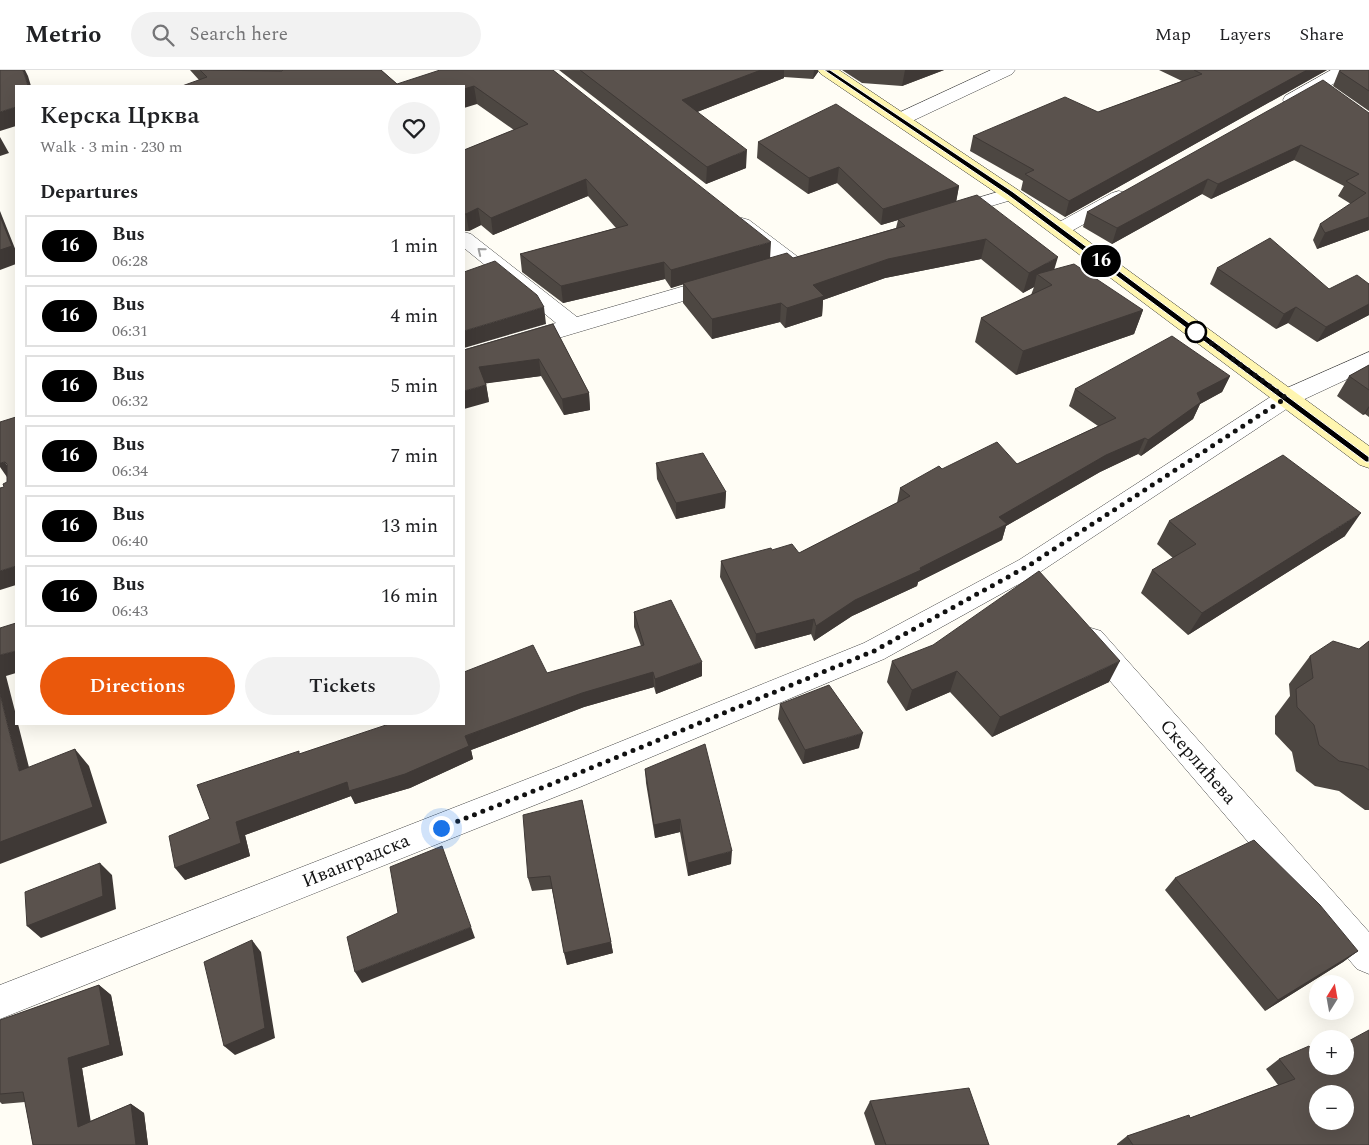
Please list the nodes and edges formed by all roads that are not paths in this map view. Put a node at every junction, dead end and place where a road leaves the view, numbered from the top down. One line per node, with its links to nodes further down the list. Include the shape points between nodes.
1 (828, 70): 5 (main road)
2 (1006, 70): 5 (street)
3 (1344, 70): 4 (street, via 1325,91)
4 (1275, 110)
5 (901, 119): 7 (main road)
6 (1138, 186): 10 (street)
7 (1010, 194): 9 (street); 10 (main road)
8 (729, 214): 12 (street, via 799,259)
9 (935, 217)
10 (1059, 230): 17 (main road)
11 (465, 239): 14 (street, one-way to 11)
12 (762, 270)
13 (734, 279): 14 (street)
14 (573, 326): 15 (street)
15 (465, 358)
16 (1369, 360): 17 (street, Иванградска)
17 (1286, 398): 18 (main road); 21 (street, Иванградска, via 1037,577 865,655 569,777)
18 (1369, 459)
19 (1072, 617): 20 (street, Скерлићева)
20 (1369, 957)
21 (0, 1002)

